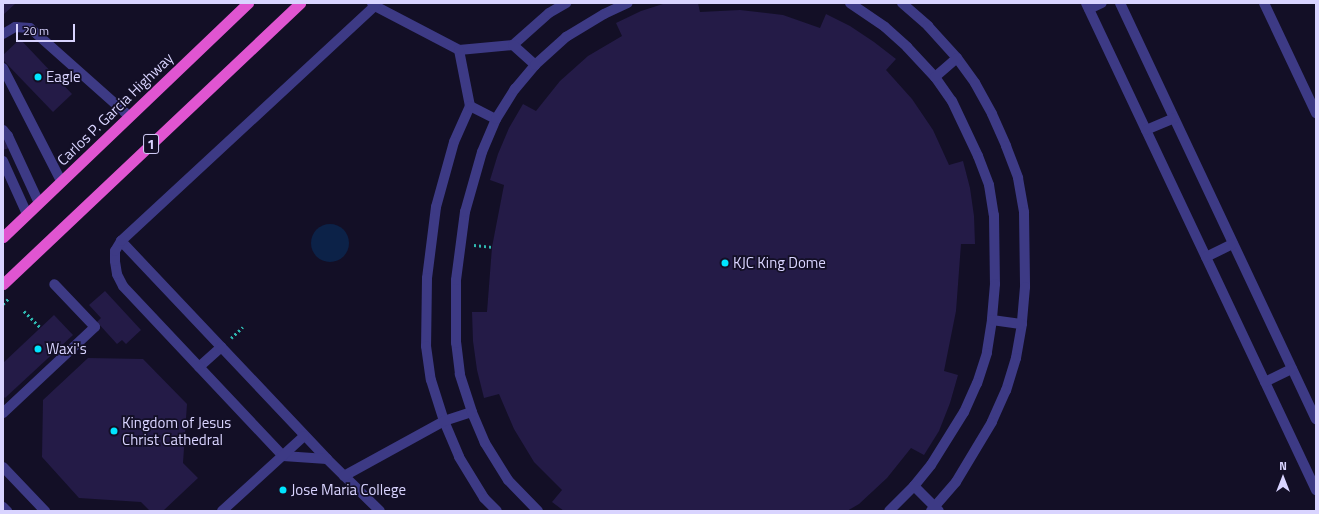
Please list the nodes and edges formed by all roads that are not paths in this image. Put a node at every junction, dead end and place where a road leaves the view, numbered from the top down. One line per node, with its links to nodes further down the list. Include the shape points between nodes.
1 (248, 3): 21 (highway, Carlos P. Garcia Highway / 1)
2 (300, 3): 34 (highway, 1)
3 (566, 3): 13 (street, via 549,13)
4 (628, 3): 16 (street, via 566,37)
5 (850, 3): 18 (street, via 885,27)
6 (902, 3): 15 (street, via 928,26)
7 (1102, 3): 11 (street)
8 (1120, 3): 22 (street)
9 (1264, 3): 20 (street)
10 (374, 5): 14 (street); 31 (street)
11 (1088, 6): 25 (street)
12 (3, 34): 21 (street, via 15,27 30,28)
13 (514, 45): 14 (street); 16 (street)
14 (459, 50): 19 (street)
15 (957, 58): 18 (street); 37 (street, via 975,83 992,114 1018,178 1024,212 1025,247)
16 (535, 65): 23 (street)
17 (3, 68): 27 (street)
18 (935, 77): 36 (street, via 952,101 966,128 989,185 994,215 995,247)
19 (470, 106): 23 (street); 45 (street, via 444,172 435,213 427,278 426,346 431,380)
20 (1316, 113)
21 (129, 116): 27 (highway, Carlos P. Garcia Highway / 1)
22 (1174, 118): 25 (street); 32 (street)
23 (496, 119): 42 (street, via 482,152 465,212 456,280 456,343 460,374)
24 (3, 130): 28 (street)
25 (1146, 130): 33 (street)
26 (3, 161): 29 (street)
27 (61, 181): 28 (highway, Carlos P. Garcia Highway / 1)
28 (39, 203): 29 (highway, Carlos P. Garcia Highway / 1)
29 (27, 214): 30 (highway, Carlos P. Garcia Highway / 1)
30 (3, 237)
31 (121, 241): 38 (street); 39 (street, via 114,261 123,286)
32 (1234, 244): 33 (street); 40 (street)
33 (1206, 257): 41 (street)
34 (3, 284)
35 (54, 284): 43 (street, via 95,327)
36 (992, 320): 37 (street); 51 (street, via 987,353 964,412 931,465)
37 (1022, 324): 54 (street, via 1016,358 992,422 956,482)
38 (221, 347): 39 (street); 46 (street)
39 (199, 367): 47 (street)
40 (1292, 369): 41 (street); 44 (street)
41 (1265, 382): 52 (street)
42 (472, 412): 45 (street); 60 (street, via 485,443 508,480)
43 (3, 413)
44 (1316, 419)
45 (444, 421): 50 (street); 59 (street, via 459,457 484,498)
46 (304, 436): 47 (street); 48 (street)
47 (282, 456): 48 (street); 57 (street)
48 (327, 459): 50 (street)
49 (3, 467): 56 (street)
50 (344, 476): 58 (street)
51 (914, 486): 54 (street); 61 (street)
52 (1316, 490)
53 (3, 507): 55 (street)
54 (935, 510)
55 (7, 511)
56 (45, 511)
57 (222, 511)
58 (380, 511)
59 (497, 511)
60 (538, 511)
61 (891, 511)

